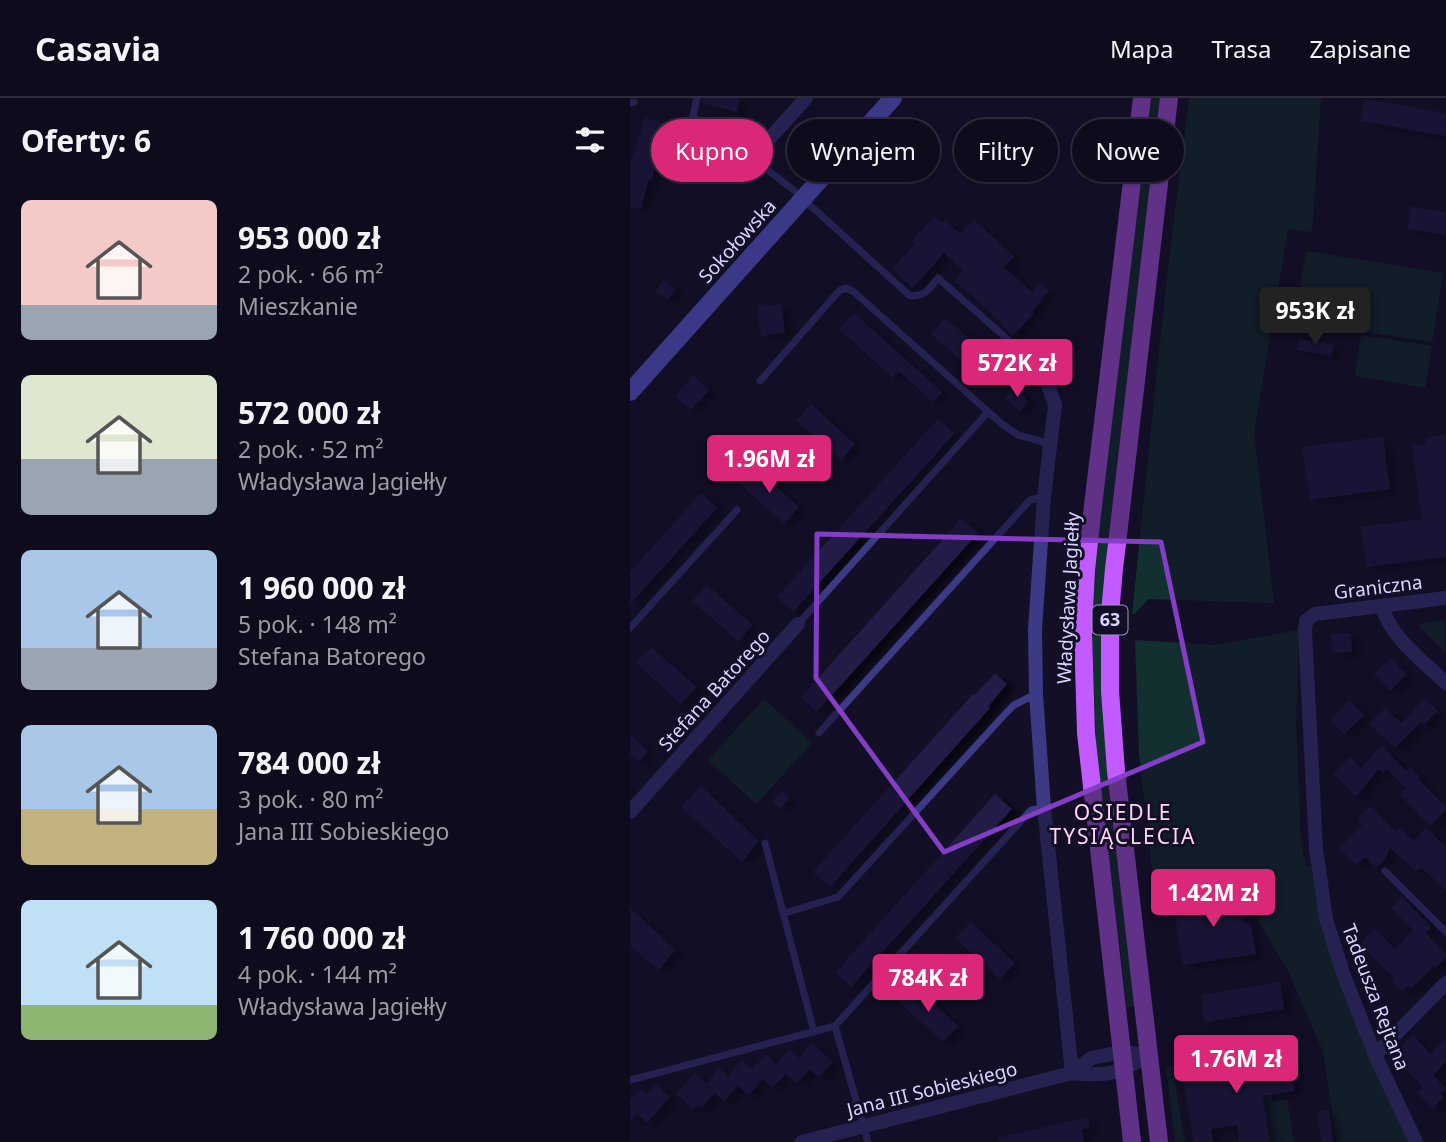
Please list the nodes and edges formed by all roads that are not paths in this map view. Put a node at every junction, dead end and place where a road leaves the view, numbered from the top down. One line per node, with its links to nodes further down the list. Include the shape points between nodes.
1 (697, 98): 8 (lane)
2 (806, 98): 9 (street)
3 (893, 98): 7 (street, Sokołowska)
4 (898, 98): 7 (street, Sokołowska)
5 (1142, 98): 38 (main road, Władysława Jagiełły / 63, via 1083,631 1086,733)
6 (1169, 98): 36 (main road, 63, via 1118,518 1110,631 1112,730)
7 (876, 118): 11 (street, Sokołowska)
8 (696, 119)
9 (773, 135)
10 (773, 175): 11 (lane)
11 (803, 199): 12 (lane, via 909,295 924,294 938,278); 14 (street, Sokołowska)
12 (1024, 354): 16 (street, via 1046,379 1053,398)
13 (760, 381): 15 (lane, via 846,288)
14 (630, 392)
15 (988, 412): 16 (lane, via 1018,435); 22 (lane)
16 (1052, 444): 17 (street)
17 (1044, 497): 25 (street, via 1035,630); 26 (lane, via 1030,500)
18 (737, 510): 23 (lane)
19 (1446, 598): 20 (street, Graniczna)
20 (1382, 607): 21 (street, Graniczna); 24 (street, via 1392,629)
21 (1315, 614): 37 (street, Tadeusza Rejtana, via 1306,621 1305,631 1316,849 1326,919)
22 (798, 624): 28 (street, Stefana Batorego)
23 (630, 628)
24 (1446, 683)
25 (1036, 694): 27 (street); 31 (lane, via 1014,705 838,897)
26 (819, 733)
27 (1044, 808): 34 (lane, via 1028,812); 39 (street)
28 (630, 812)
29 (765, 843): 31 (lane)
30 (1385, 871): 32 (lane)
31 (785, 913): 35 (lane)
32 (1446, 932)
33 (1446, 983): 37 (street)
34 (835, 1026): 35 (lane); 41 (lane)
35 (814, 1032): 40 (lane)
36 (1149, 1055): 38 (street, Jana III Sobieskiego); 45 (main road, 63)
37 (1375, 1055): 46 (street, Tadeusza Rejtana)
38 (1124, 1061): 39 (street, Jana III Sobieskiego, via 1091,1058); 44 (main road, Władysława Jagiełły / 63)
39 (1072, 1073): 41 (street, Jana III Sobieskiego)
40 (630, 1080)
41 (862, 1127): 42 (street, Jana III Sobieskiego); 43 (lane)
42 (802, 1142)
43 (868, 1142)
44 (1132, 1142)
45 (1159, 1142)
46 (1416, 1142)

